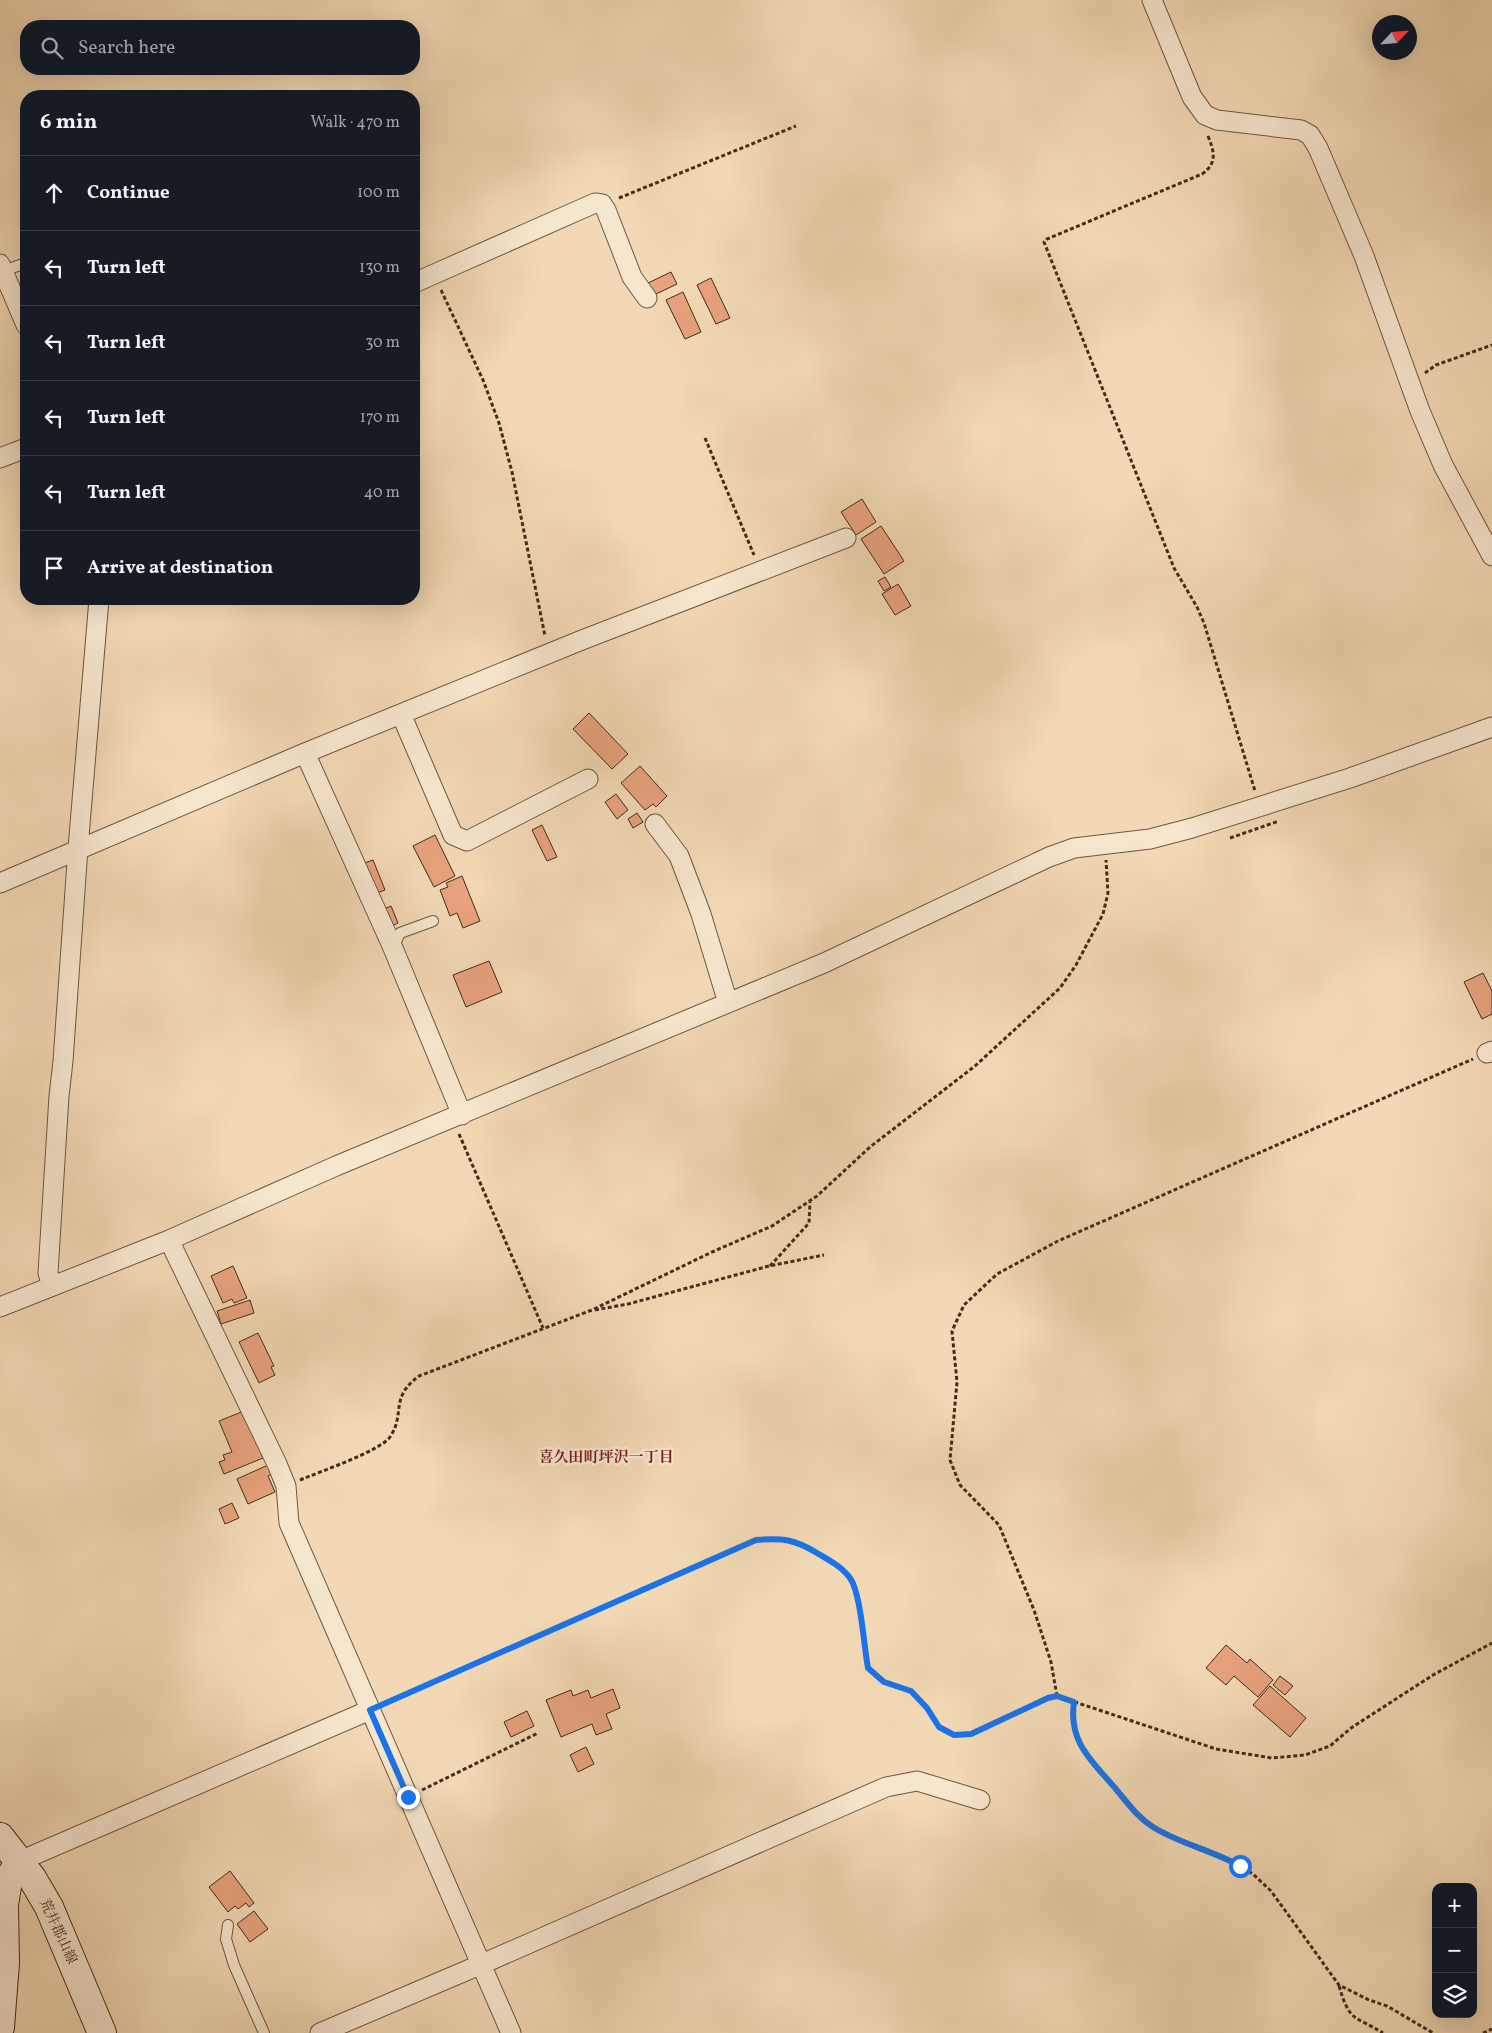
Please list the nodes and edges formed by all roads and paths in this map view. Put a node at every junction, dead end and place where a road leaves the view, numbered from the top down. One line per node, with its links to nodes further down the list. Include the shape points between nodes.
1 (1152, 0): 2 (street, via 1192,97)
2 (1205, 115): 12 (street, via 1217,120 1301,130 1310,135 1364,256); 25 (path, via 1206,132 1214,157 1202,174 1044,242 1174,568 1204,623)
3 (796, 126): 4 (path)
4 (602, 204): 7 (street, via 591,205); 9 (street, via 632,277)
5 (20, 264): 6 (lane)
6 (1, 268): 10 (street)
7 (420, 280)
8 (437, 282): 20 (path, via 483,380 499,423 512,472)
9 (647, 298)
10 (20, 311)
11 (1492, 345): 12 (path, via 1436,365)
12 (1410, 384): 17 (street, via 1442,465)
13 (705, 438): 18 (path)
14 (20, 450): 15 (street)
15 (0, 458)
16 (846, 538): 18 (street)
17 (1492, 556)
18 (760, 570): 20 (street)
19 (98, 605): 28 (street)
20 (548, 654): 21 (street)
21 (401, 714): 23 (street); 24 (street, via 453,834 467,841)
22 (1492, 727): 25 (street)
23 (305, 753): 28 (street); 31 (street)
24 (588, 779)
25 (1260, 807): 27 (street, via 1150,839)
26 (655, 824): 32 (street, via 679,856 701,914)
27 (1101, 846): 32 (street, via 1074,848 1049,857 824,963); 35 (path, via 1108,874 1103,914 1060,988 975,1066 870,1147)
28 (78, 848): 29 (street); 39 (street, via 48,1273)
29 (0, 883)
30 (433, 921): 31 (lane, via 400,933)
31 (393, 948): 34 (street)
32 (728, 1003): 34 (street)
33 (1490, 1052): 45 (path, via 1058,1241 997,1274 964,1305 952,1331 957,1382 950,1460 960,1485 999,1525 1034,1610 1051,1662)
34 (458, 1117): 36 (street, via 336,1166); 42 (path)
35 (810, 1202): 38 (path, via 809,1223); 41 (path, via 772,1226)
36 (169, 1240): 39 (street); 43 (street)
37 (824, 1255): 38 (path)
38 (769, 1266): 41 (path, via 628,1304)
39 (52, 1286): 40 (street)
40 (0, 1307)
41 (592, 1310): 42 (path)
42 (543, 1328): 43 (path, via 419,1376 402,1392 389,1438 365,1452)
43 (286, 1486): 47 (street, via 289,1523)
44 (1492, 1643): 46 (path, via 1433,1675 1350,1728 1330,1746 1305,1755 1272,1758 1216,1749)
45 (1057, 1696): 46 (path); 47 (path, via 971,1734 954,1735 939,1727 911,1691 884,1682 868,1668 859,1602 851,1579 834,1563 806,1546 780,1538 756,1540)
46 (1074, 1702): 55 (path, via 1072,1715 1082,1749 1125,1801 1154,1827 1226,1858 1265,1884)
47 (370, 1710): 49 (street); 52 (street)
48 (538, 1733): 49 (path)
49 (408, 1797): 54 (street)
50 (980, 1800): 54 (street, via 917,1781 886,1787)
51 (0, 1837): 52 (main road, 荒井郡山線)
52 (20, 1861): 56 (main road, via 8,1880 4,1905 5,1963); 58 (main road, 荒井郡山線, via 50,1907)
53 (228, 1925): 59 (lane, via 226,1939 234,1965)
54 (482, 1964): 60 (street); 61 (street)
55 (1339, 1985): 62 (path, via 1347,2010); 63 (path, via 1387,2006)
56 (0, 2027)
57 (1492, 2029): 64 (path)
58 (102, 2033)
59 (264, 2033)
60 (320, 2033)
61 (511, 2033)
62 (1383, 2033)
63 (1433, 2033)
64 (1482, 2033)

